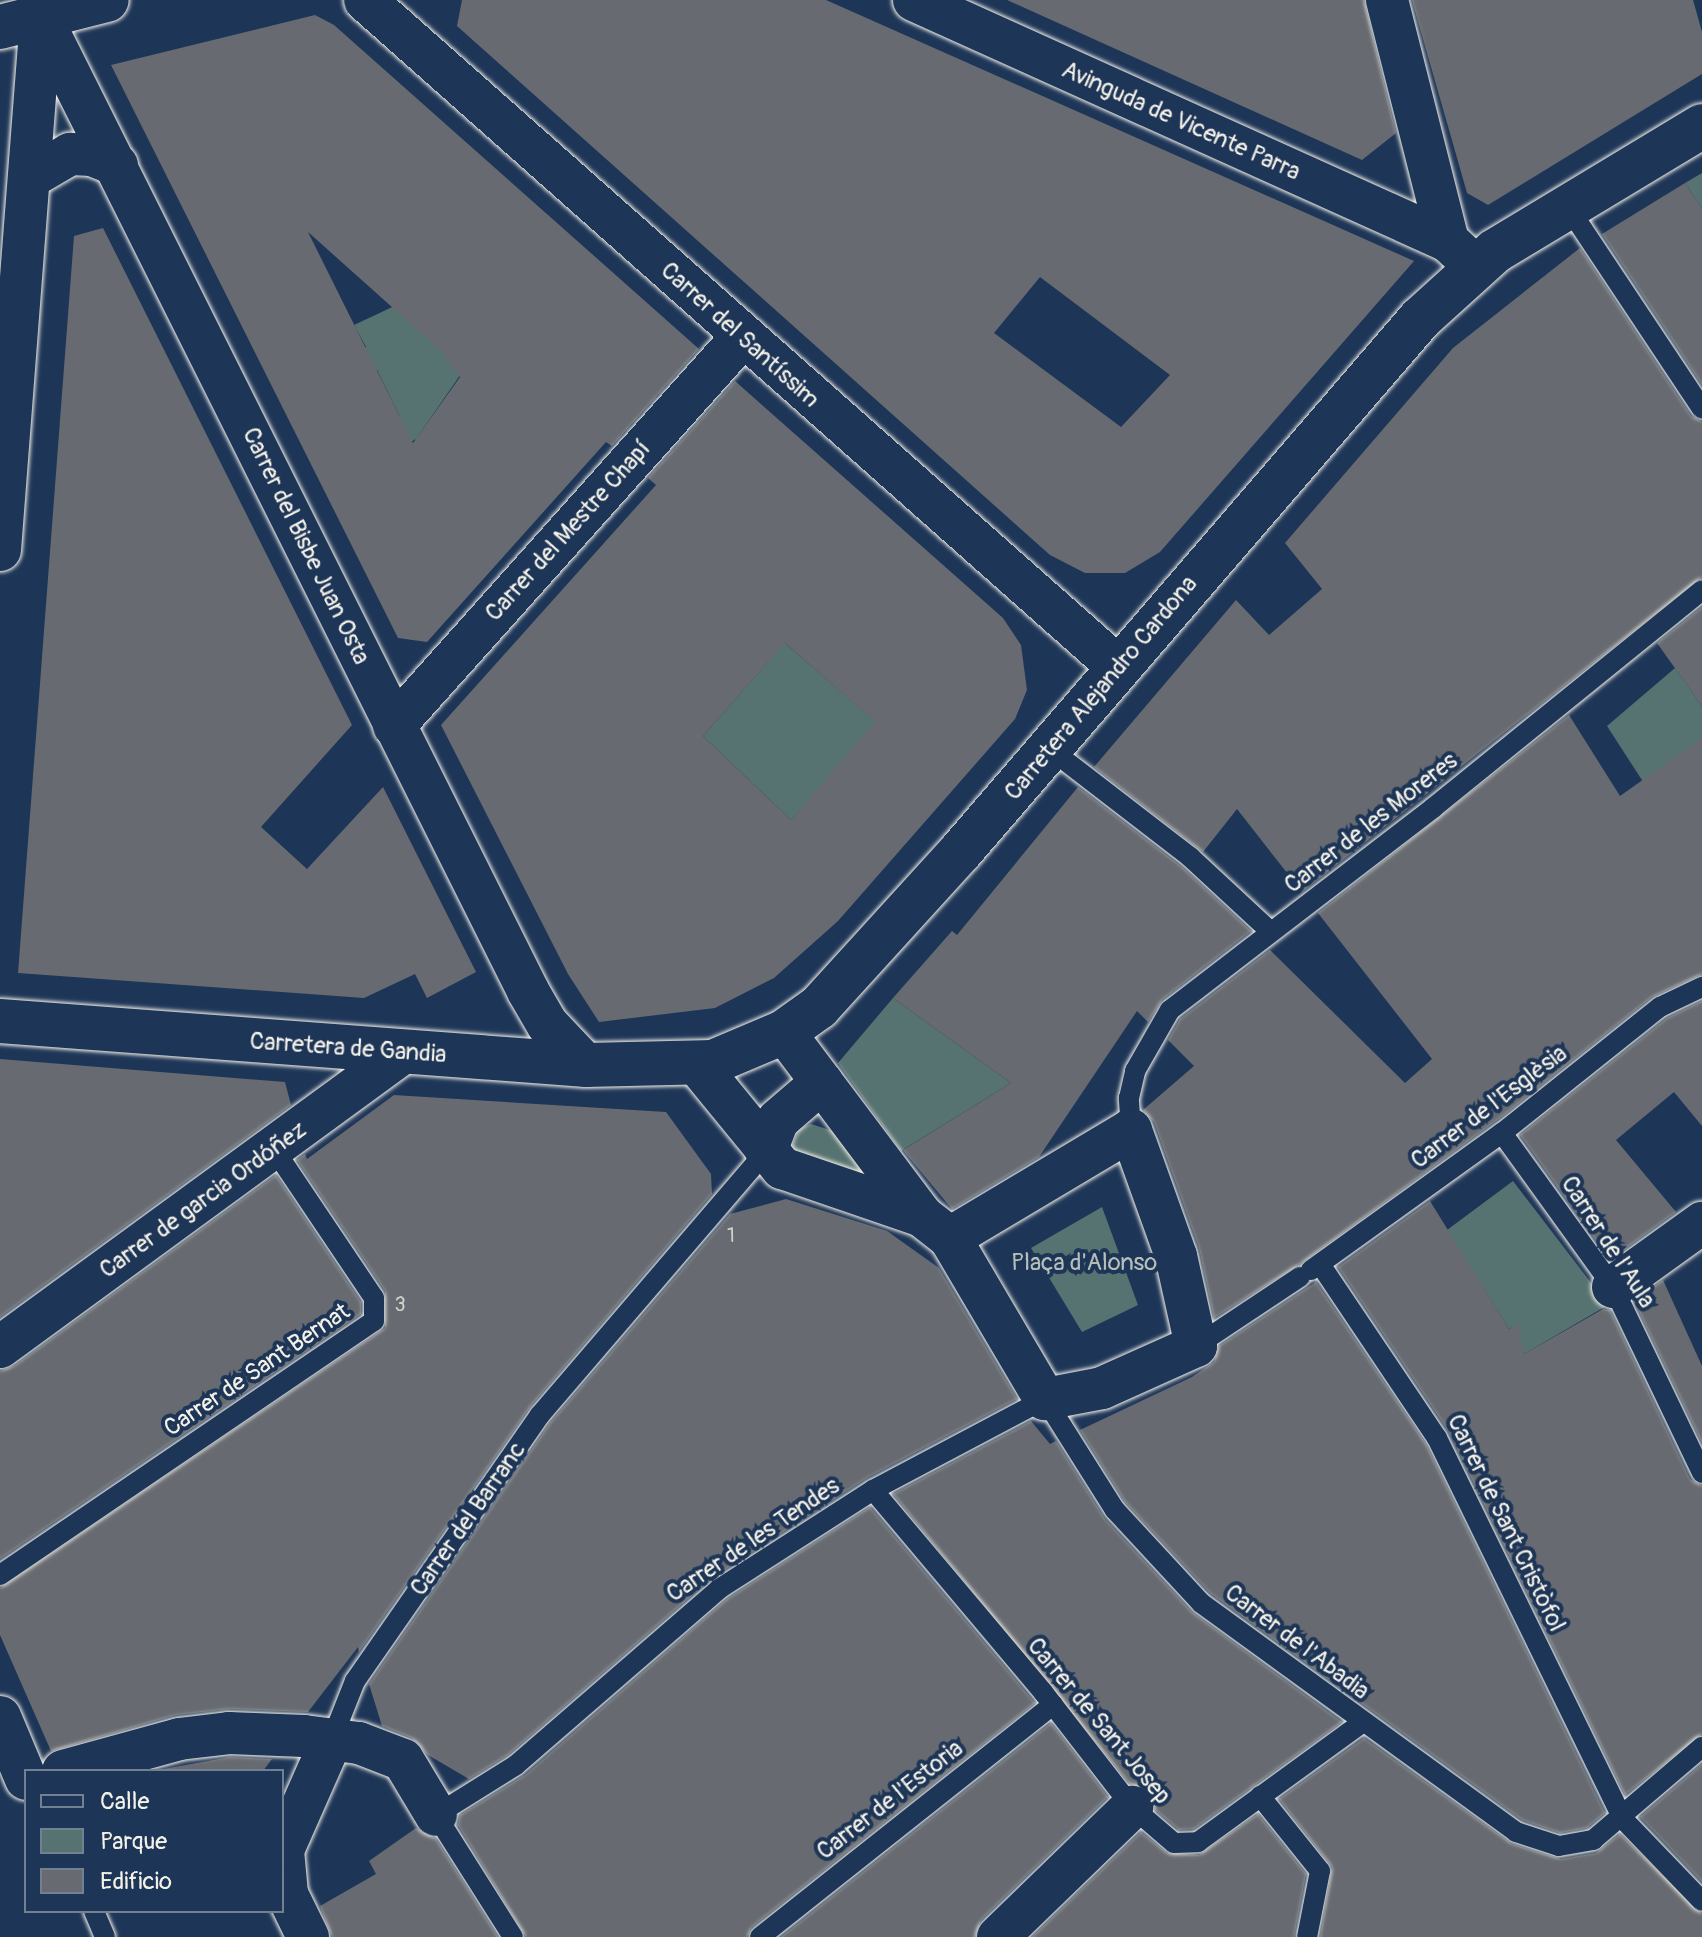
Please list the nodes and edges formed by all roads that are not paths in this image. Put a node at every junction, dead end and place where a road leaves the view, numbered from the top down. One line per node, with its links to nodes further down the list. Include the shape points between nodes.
1 (107, 0): 5 (main road)
2 (365, 0): 11 (street, Carrer del Santíssim)
3 (914, 0): 10 (street, Avinguda de Vicente Parra)
4 (1387, 0): 10 (street)
5 (20, 22): 7 (street, Carrer del Bisbe Juan Osta); 8 (street)
6 (1702, 126): 9 (main road, Carretera Alejandro Cardona)
7 (117, 165): 8 (street, via 92,155 70,154); 16 (street, Carrer del Bisbe Juan Osta)
8 (29, 178): 13 (street)
9 (1568, 207): 10 (main road, Carretera Alejandro Cardona); 12 (lane)
10 (1461, 254): 15 (main road, Carretera Alejandro Cardona, via 1402,339)
11 (742, 337): 15 (street, Carrer del Santíssim); 16 (street, Carrer del Mestre Chapí)
12 (1702, 409)
13 (0, 550)
14 (1702, 590): 18 (lane, Carrer de les Moreres)
15 (1118, 667): 17 (main road, Carretera Alejandro Cardona)
16 (394, 726): 24 (street, Carrer del Bisbe Juan Osta, via 528,991 548,1025)
17 (1050, 749): 18 (lane, via 1190,857); 21 (main road, Carretera Alejandro Cardona, via 847,978)
18 (1271, 932): 26 (lane, Carrer de les Moreres, via 1201,983 1159,1023 1135,1071 1129,1098)
19 (1702, 987): 27 (lane, Carrer de l'Esglèsia, via 1660,1007)
20 (0, 1021): 22 (main road, Carretera de Gandia)
21 (784, 1032): 23 (main road, Carretera Alejandro Cardona, via 738,1053); 25 (street)
22 (404, 1052): 24 (main road, Carretera de Gandia); 28 (street, Carrer de garcia Ordóñez)
23 (696, 1063): 24 (main road, Carretera de Gandia); 29 (street)
24 (586, 1065)
25 (822, 1082): 29 (street, via 778,1120); 31 (street)
26 (1131, 1130): 31 (street); 34 (street, via 1176,1256)
27 (1502, 1133): 32 (lane, Carrer de l'Esglèsia); 33 (lane, Carrer de l'Aula)
28 (274, 1149): 35 (street, Carrer de garcia Ordóñez); 39 (lane, Carrer de Sant Bernat, via 374,1298 374,1321)
29 (766, 1151): 31 (street, via 797,1177); 43 (lane, Carrer del Barranc, via 540,1415 355,1681)
30 (1702, 1223): 33 (street)
31 (936, 1227): 36 (street)
32 (1310, 1271): 34 (lane, Carrer de l'Esglèsia); 52 (lane, Carrer de Sant Cristòfol, via 1437,1438)
33 (1613, 1287): 37 (lane, Carrer de l'Aula)
34 (1196, 1346): 36 (street, via 1102,1388)
35 (0, 1347)
36 (1045, 1399): 38 (lane, Carrer de les Tendes); 42 (lane, Carrer de l'Abadia, via 1115,1510 1165,1567 1227,1625)
37 (1702, 1473)
38 (873, 1490): 40 (lane, Carrer de Sant Josep); 51 (lane, Carrer de les Tendes, via 704,1600 516,1765)
39 (0, 1575)
40 (1053, 1705): 50 (lane, Carrer de Sant Josep); 60 (lane, Carrer de l'Estoria)
41 (0, 1717): 46 (street)
42 (1362, 1723): 48 (lane, Carrer de Sant Josep); 52 (lane, Carrer de l'Abadia, via 1516,1832 1559,1846 1583,1844)
43 (332, 1739): 45 (street, via 203,1735 150,1744); 51 (street, via 403,1760); 53 (street, Carrer del Barranc)
44 (1702, 1747): 52 (lane)
45 (69, 1769)
46 (24, 1774)
47 (24, 1788): 49 (street)
48 (1260, 1796): 50 (lane, Carrer de Sant Josep, via 1198,1842 1183,1846); 62 (lane, via 1320,1871)
49 (0, 1801)
50 (1132, 1807): 61 (street)
51 (436, 1815): 59 (lane)
52 (1622, 1818): 55 (lane, Carrer de Sant Cristòfol)
53 (284, 1848)
54 (284, 1861): 58 (street, Carrer del Barranc, via 287,1894)
55 (1702, 1901)
56 (95, 1913): 57 (lane)
57 (105, 1937)
58 (308, 1937)
59 (513, 1937)
60 (760, 1937)
61 (998, 1937)
62 (1307, 1937)

